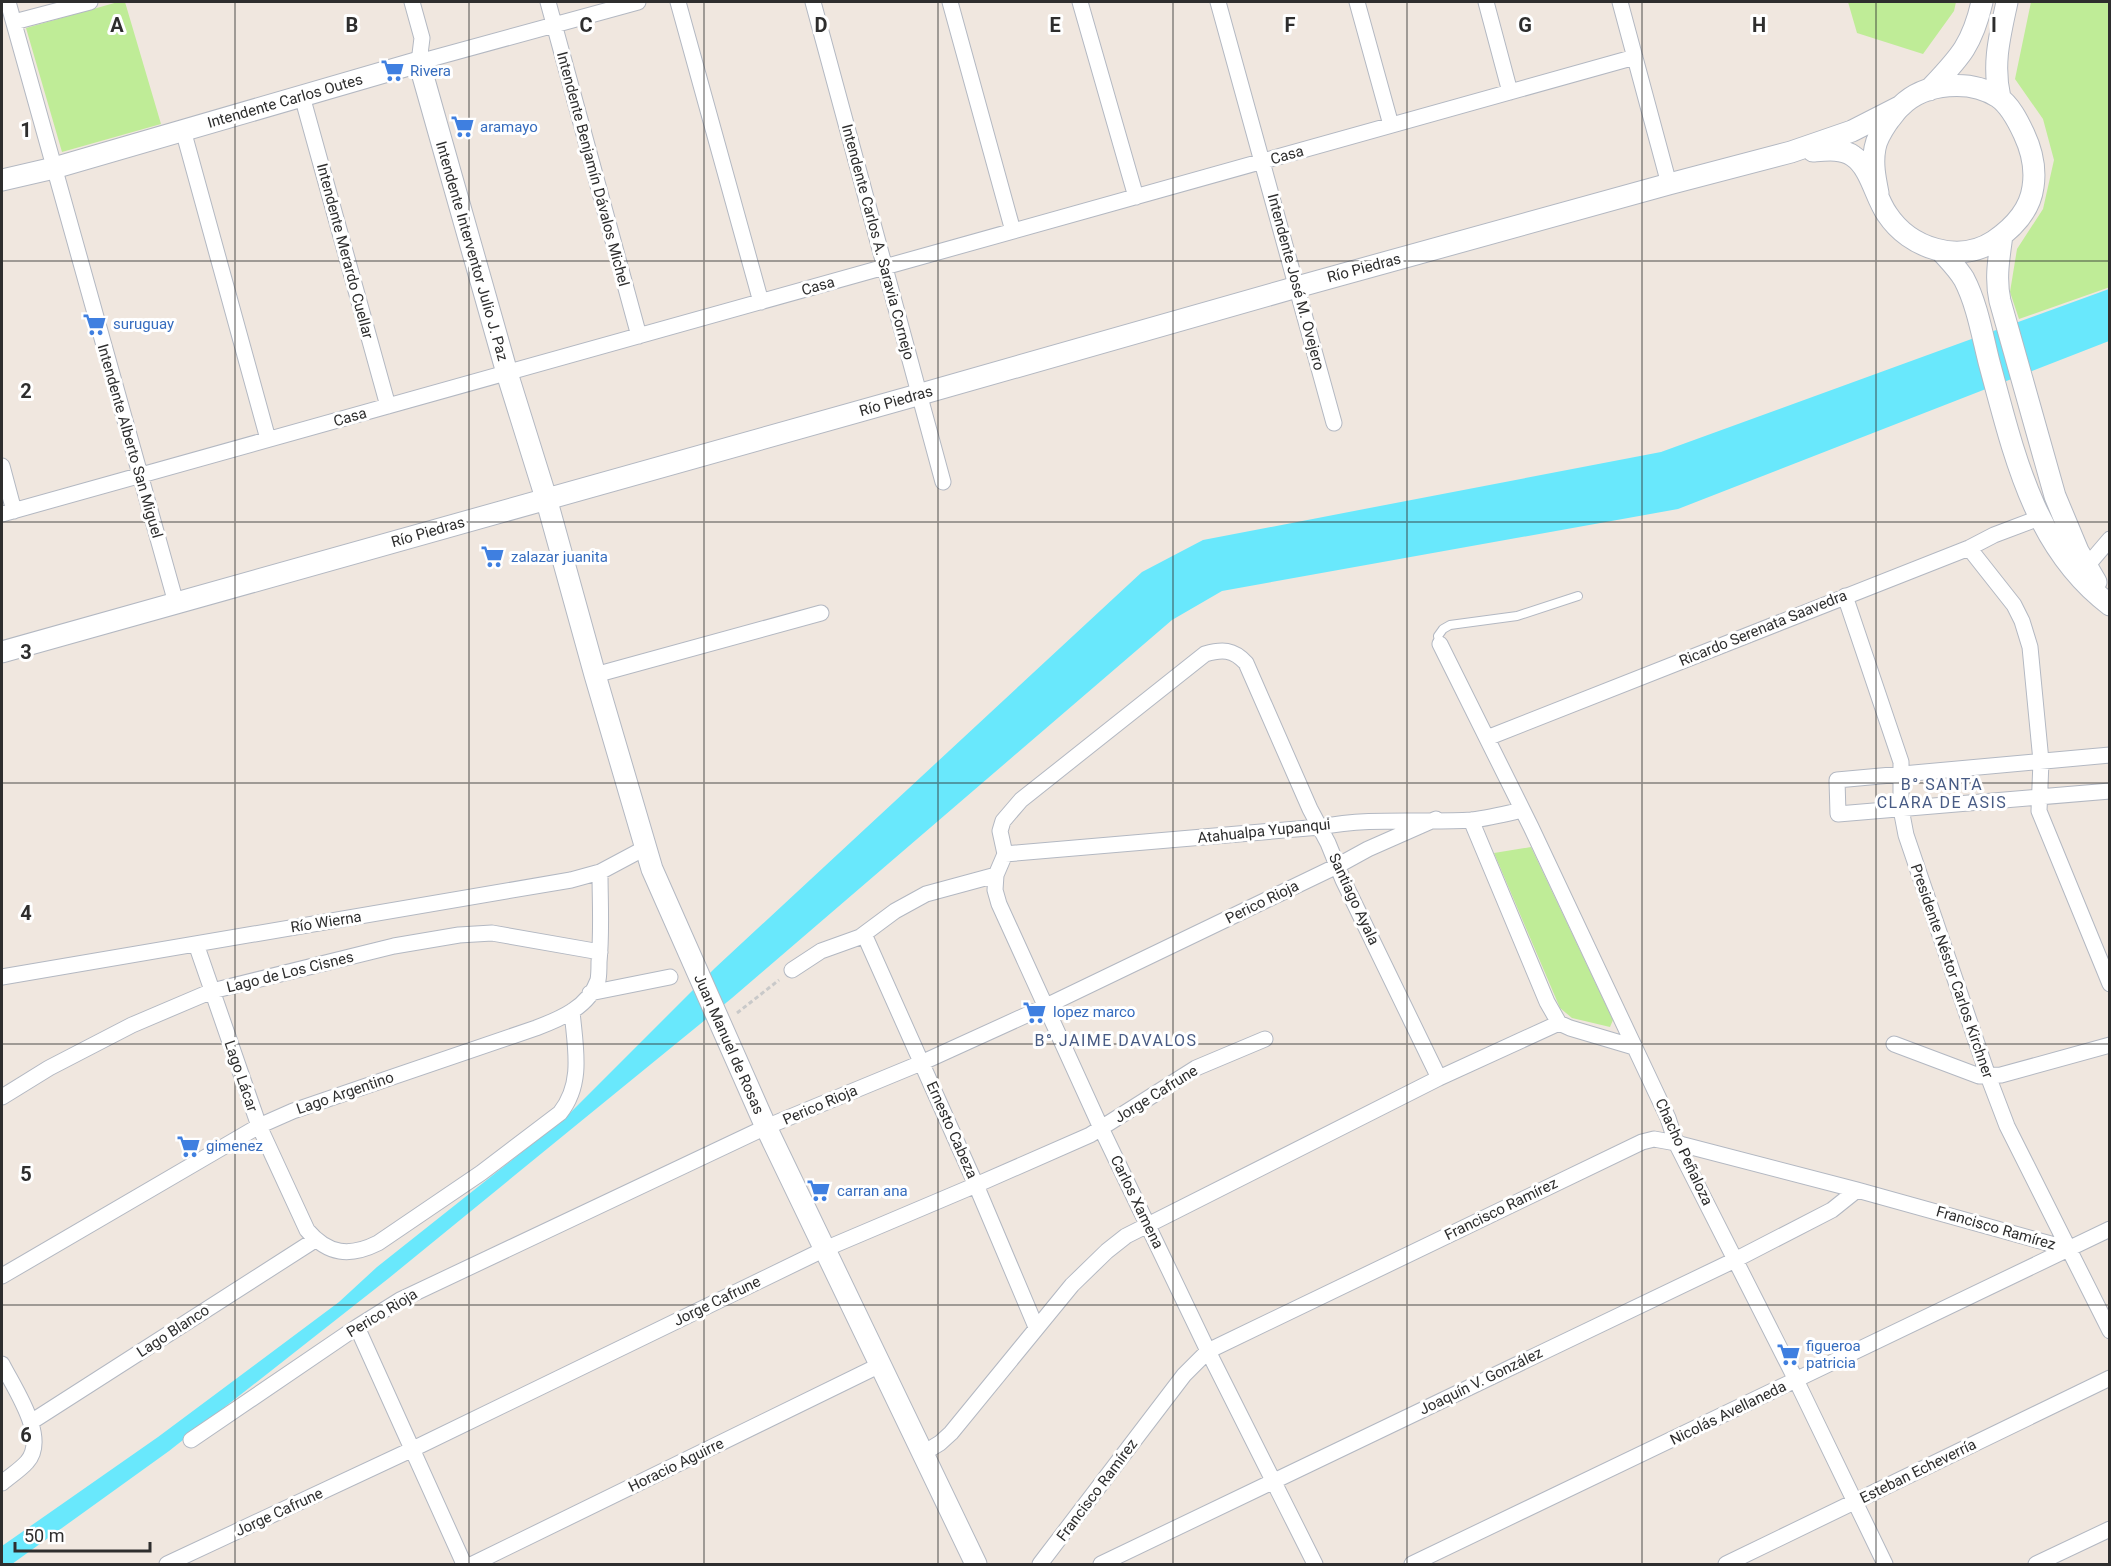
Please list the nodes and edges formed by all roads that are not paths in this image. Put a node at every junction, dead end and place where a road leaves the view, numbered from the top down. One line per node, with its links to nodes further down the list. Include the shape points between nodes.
1 (8, 2): 16 (street, Intendente Alberto San Miguel)
2 (90, 2): 16 (street)
3 (412, 2): 19 (street, Intendente Interventor Julio J. Paz, via 422,38)
4 (548, 2): 17 (street, Intendente Benjamín Dávalos Michel)
5 (638, 2): 17 (street, Intendente Carlos Outes)
6 (678, 2): 39 (street)
7 (813, 2): 37 (street, Intendente Carlos A. Saravia Cornejo)
8 (950, 2): 34 (street)
9 (1080, 2): 33 (street)
10 (1218, 2): 28 (street, Intendente José M. Ovejero)
11 (1357, 2): 25 (street)
12 (1486, 2): 21 (street)
13 (1620, 2): 18 (street)
14 (1982, 2): 20 (street, via 1968,44)
15 (2007, 2): 23 (street, via 1995,68)
16 (14, 22): 29 (street, Intendente Alberto San Miguel)
17 (554, 26): 19 (street, Intendente Carlos Outes); 40 (street, Intendente Benjamín Dávalos Michel)
18 (1635, 57): 21 (street, Casa); 31 (street)
19 (419, 62): 22 (street, Intendente Carlos Outes); 41 (street, Intendente Interventor Julio J. Paz)
20 (1929, 90): 23 (street, via 1970,86); 24 (street)
21 (1510, 92): 25 (street, Casa)
22 (302, 96): 26 (street, Intendente Carlos Outes); 43 (street, Intendente Merardo Cuellar)
23 (2000, 98): 35 (street, via 2020,126 2034,167 2033,189 2026,209)
24 (1901, 106): 27 (street, via 1852,131); 32 (street, via 1880,132 1875,148)
25 (1391, 125): 28 (street, Casa)
26 (183, 130): 29 (street, Intendente Carlos Outes); 45 (street)
27 (1791, 152): 31 (street, Río Piedras); 32 (street, via 1845,151 1855,157)
28 (1263, 162): 33 (street, Casa); 38 (street, Intendente José M. Ovejero)
29 (54, 168): 30 (street, Intendente Carlos Outes); 47 (street, Intendente Alberto San Miguel)
30 (2, 180)
31 (1669, 184): 38 (street, Río Piedras)
32 (1878, 193): 36 (street, via 1886,214 1901,231 1920,244)
33 (1136, 196): 34 (street, Casa)
34 (1013, 231): 37 (street, Casa)
35 (2002, 236): 36 (street, via 1972,251); 54 (street, via 1997,268 2000,301 2055,496)
36 (1941, 251): 51 (street, via 1964,279 1974,305 2003,414)
37 (885, 267): 39 (street, Casa); 42 (street, Intendente Carlos A. Saravia Cornejo)
38 (1297, 287): 42 (street, Río Piedras); 44 (street, Intendente José M. Ovejero)
39 (761, 302): 40 (street, Casa)
40 (639, 336): 41 (street, Casa)
41 (507, 373): 43 (street, Casa); 49 (street, Intendente Interventor Julio J. Paz)
42 (921, 394): 48 (street, Intendente Carlos A. Saravia Cornejo); 49 (street, Río Piedras)
43 (388, 406): 45 (street, Casa)
44 (1334, 423)
45 (268, 440): 47 (street, Casa)
46 (2, 466): 50 (street)
47 (140, 476): 50 (street, Casa); 58 (street, Intendente Alberto San Miguel)
48 (943, 482)
49 (546, 498): 58 (street, Río Piedras); 63 (street, Juan Manuel de Rosas)
50 (8, 513)
51 (2039, 518): 53 (street, Ricardo Serenata Saavedra); 59 (street, via 2067,564)
52 (2109, 539): 54 (street)
53 (1969, 548): 56 (street, Ricardo Serenata Saavedra); 66 (street, via 2008,596 2025,627)
54 (2086, 567): 57 (street)
55 (1578, 596): 61 (lane, via 1517,616 1450,625 1438,636)
56 (1845, 596): 64 (street, Ricardo Serenata Saavedra); 67 (street, Presidente Néstor Carlos Kirchner)
57 (2109, 600)
58 (176, 603): 62 (street, Río Piedras)
59 (2109, 606)
60 (821, 613): 63 (street)
61 (1440, 644): 64 (street, Chacho Peñaloza)
62 (2, 652)
63 (595, 675): 75 (street, Juan Manuel de Rosas)
64 (1487, 738): 71 (street, Chacho Peñaloza)
65 (2109, 755): 66 (street)
66 (2042, 761): 67 (street); 69 (street)
67 (1902, 774): 70 (street, Presidente Néstor Carlos Kirchner); 70 (street, via 1836,780 1839,814)
68 (2109, 791): 69 (street)
69 (2039, 798): 70 (street); 86 (street, via 2043,822)
70 (1901, 809): 97 (street, Presidente Néstor Carlos Kirchner, via 1906,835)
71 (1522, 810): 73 (street, Atahualpa Yupanqui); 95 (street, Chacho Peñaloza)
72 (1436, 819): 73 (street, Atahualpa Yupanqui); 74 (street, Atahualpa Yupanqui); 77 (street, Perico Rioja)
73 (1471, 820): 91 (street, via 1547,1002)
74 (1320, 827): 76 (street, Atahualpa Yupanqui); 76 (street, Santiago Ayala, via 1246,663 1239,655 1219,650 1204,654 1021,800 1003,821 1000,831); 77 (street, Santiago Ayala)
75 (645, 848): 78 (street, Río Wierna); 101 (street, Juan Manuel de Rosas)
76 (1005, 854): 79 (street, Carlos Xamena)
77 (1337, 866): 89 (street, Perico Rioja); 98 (street, Santiago Ayala)
78 (600, 872): 81 (street, Río Wierna, via 540,886); 82 (street, Lago Argentino)
79 (996, 875): 80 (street, via 926,894); 89 (street, Carlos Xamena, via 999,904)
80 (864, 934): 83 (street, via 821,951); 96 (street, Ernesto Cabeza)
81 (196, 944): 84 (street, Río Wierna); 87 (street, Lago Lácar)
82 (600, 952): 87 (street, Lago de Los Cisnes, via 492,933 459,935 394,946); 88 (street, Lago Argentino, via 598,980)
83 (792, 970)
84 (2, 977)
85 (670, 977): 88 (street)
86 (2109, 984)
87 (212, 991): 99 (street, Lago de Los Cisnes, via 132,1024); 100 (street, Lago Lácar)
88 (590, 993): 90 (street, Lago Argentino)
89 (1044, 1006): 96 (street, Perico Rioja); 102 (street, Carlos Xamena)
90 (572, 1011): 100 (street, Lago Argentino, via 536,1028); 108 (street, via 574,1087 560,1113 378,1243 362,1251 345,1253)
91 (1560, 1023): 95 (street); 98 (street)
92 (1265, 1039): 102 (street, Jorge Cafrune, via 1196,1068)
93 (1894, 1044): 97 (street)
94 (2109, 1045): 97 (street)
95 (1634, 1047): 103 (street, Chacho Peñaloza)
96 (921, 1063): 101 (street, Perico Rioja); 104 (street, Ernesto Cabeza)
97 (1988, 1076): 110 (street, Presidente Néstor Carlos Kirchner, via 2018,1149)
98 (1439, 1078): 106 (street)
99 (2, 1097)
100 (259, 1126): 108 (street, Lago Lácar); 112 (street, Lago Argentino)
101 (766, 1127): 109 (street, Juan Manuel de Rosas); 113 (street, Perico Rioja, via 400,1300)
102 (1101, 1128): 104 (street, Jorge Cafrune); 106 (street, Carlos Xamena)
103 (1676, 1143): 105 (street, Francisco Ramírez); 111 (street, Chacho Peñaloza); 116 (street, Francisco Ramírez, via 1654,1139 1642,1142)
104 (976, 1185): 109 (street, Jorge Cafrune); 114 (street, Ernesto Cabeza)
105 (1857, 1190): 110 (street, Francisco Ramírez); 111 (street, Joaquín V. González, via 1832,1210)
106 (1148, 1224): 114 (street, via 1099,1258); 116 (street, Carlos Xamena)
107 (2109, 1230): 110 (street, Nicolás Avellaneda)
108 (315, 1240): 121 (street, Lago Blanco)
109 (825, 1249): 118 (street, Juan Manuel de Rosas); 123 (street, Jorge Cafrune)
110 (2069, 1249): 115 (street, Presidente Néstor Carlos Kirchner); 120 (street, Nicolás Avellaneda)
111 (1735, 1260): 120 (street, Chacho Peñaloza); 125 (street, Joaquín V. González)
112 (2, 1275)
113 (357, 1327): 122 (street, Perico Rioja); 123 (street)
114 (1036, 1327): 124 (street, via 951,1433)
115 (2109, 1330)
116 (1208, 1352): 125 (street, Carlos Xamena); 133 (street, Francisco Ramírez, via 1184,1375)
117 (2, 1364): 121 (street)
118 (880, 1365): 124 (street, Juan Manuel de Rosas); 131 (street, Horacio Aguirre)
119 (2109, 1378): 127 (street, Esteban Echeverría)
120 (1796, 1380): 127 (street, Chacho Peñaloza); 136 (street, Nicolás Avellaneda)
121 (31, 1422): 126 (street, via 34,1448 28,1462)
122 (191, 1440)
123 (413, 1449): 129 (street, Jorge Cafrune); 130 (street)
124 (922, 1454): 132 (street, Juan Manuel de Rosas)
125 (1274, 1480): 134 (street, Joaquín V. González); 135 (street, Carlos Xamena)
126 (2, 1483)
127 (1855, 1502): 137 (street, Esteban Echeverría); 138 (street, Chacho Peñaloza)
128 (2109, 1529): 139 (street)
129 (167, 1564)
130 (464, 1564)
131 (473, 1564)
132 (976, 1564)
133 (1040, 1564)
134 (1101, 1564)
135 (1315, 1564)
136 (1412, 1564)
137 (1726, 1564)
138 (1885, 1564)
139 (2036, 1564)

